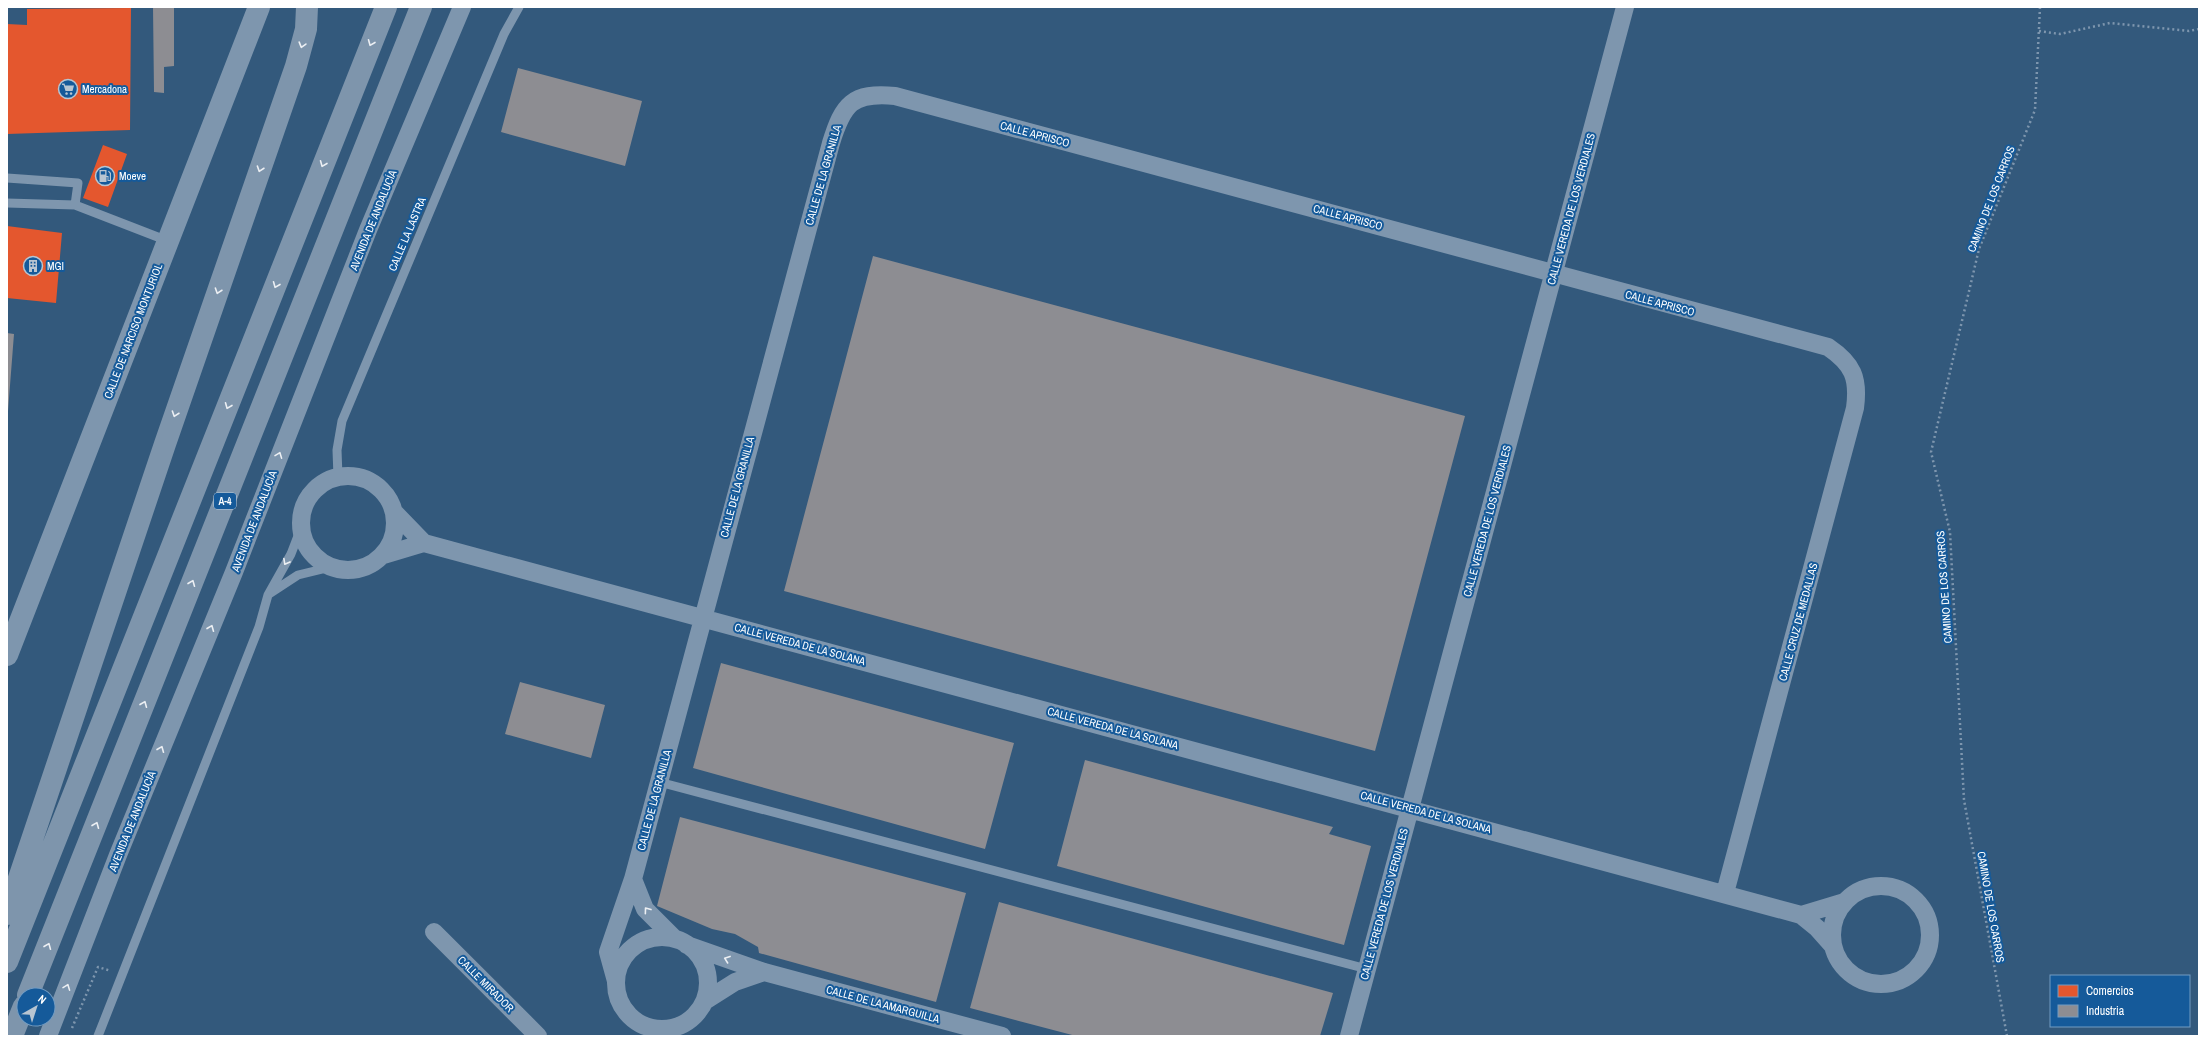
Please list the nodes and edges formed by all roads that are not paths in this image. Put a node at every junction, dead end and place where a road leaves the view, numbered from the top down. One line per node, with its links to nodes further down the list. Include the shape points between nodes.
1 (259, 7): 12 (street, CALLE DE NARCISO MONTURIOL)
2 (307, 7): 29 (highway, one-way to 29, via 306,29 296,66 164,444)
3 (386, 7): 34 (highway, one-way to 34)
4 (421, 7): 38 (highway, A-4, one-way to 4)
5 (462, 7): 43 (street, AVENIDA DE ANDALUCÍA, one-way to 5, via 368,230)
6 (519, 7): 15 (lane, CALLE LA LASTRA, via 504,34 342,421 337,450)
7 (1625, 7): 13 (street, CALLE VEREDA DE LOS VERDIALES)
8 (853, 101): 13 (street, CALLE APRISCO, via 874,94 895,96); 22 (street, CALLE DE LA GRANILLA, via 838,120 831,144 714,571)
9 (7, 178): 11 (lane, via 78,183)
10 (7, 203): 11 (lane)
11 (75, 205): 12 (lane)
12 (168, 241): 23 (street, CALLE DE NARCISO MONTURIOL)
13 (1554, 273): 14 (street, CALLE APRISCO, via 1828,347); 25 (street, CALLE VEREDA DE LOS VERDIALES)
14 (1839, 355): 27 (street, CALLE CRUZ DE MEDALLAS, via 1852,370 1858,388 1855,408)
15 (338, 477): 16 (street, via 352,476 379,487 389,498); 17 (street, via 320,486 306,502)
16 (394, 512): 18 (street); 19 (street, via 394,535)
17 (301, 528): 20 (street, via 304,541 311,552); 21 (lane, one-way to 21, via 291,554)
18 (424, 543): 19 (street); 22 (street, CALLE VEREDA DE LA SOLANA)
19 (384, 555): 20 (street, via 373,564 359,569)
20 (331, 567): 21 (lane, via 298,575)
21 (268, 595): 44 (lane, via 259,627)
22 (704, 618): 24 (street, CALLE DE LA GRANILLA); 25 (street, CALLE VEREDA DE LA SOLANA)
23 (7, 655)
24 (659, 782): 26 (street, CALLE DE LA GRANILLA); 35 (lane)
25 (1410, 808): 27 (street, CALLE VEREDA DE LA SOLANA); 35 (street, CALLE VEREDA DE LOS VERDIALES)
26 (633, 879): 32 (street, one-way to 26, via 645,909); 37 (street, CALLE DE LA GRANILLA, via 608,952)
27 (1725, 893): 30 (street, CALLE VEREDA DE LA SOLANA)
28 (1844, 902): 30 (street); 33 (street, via 1832,930); 33 (street, via 1856,892 1872,886 1888,886 1904,891 1917,901 1926,914 1930,930 1929,946 1923,961 1912,974 1898,981 1881,984 1865,981 1851,973 1840,961)
29 (7, 914)
30 (1801, 914): 33 (street, CALLE VEREDA DE LA SOLANA)
31 (434, 932): 45 (street, CALLE MIRADOR)
32 (680, 942): 36 (street, CALLE DE LA AMARGUILLA, one-way to 32); 37 (street, via 657,937 641,942 619,965); 39 (street, via 699,955 706,970 708,986)
33 (1833, 946)
34 (7, 962)
35 (1367, 969): 47 (street, CALLE VEREDA DE LOS VERDIALES)
36 (764, 972): 39 (street, via 735,982); 46 (street, CALLE DE LA AMARGUILLA)
37 (616, 981): 41 (street, via 617,995 627,1012)
38 (31, 987)
39 (705, 1001): 41 (street, via 697,1014 685,1024)
40 (16, 1026): 42 (highway)
41 (655, 1032)
42 (12, 1036)
43 (48, 1036)
44 (98, 1036)
45 (538, 1036)
46 (1002, 1036)
47 (1349, 1036)

